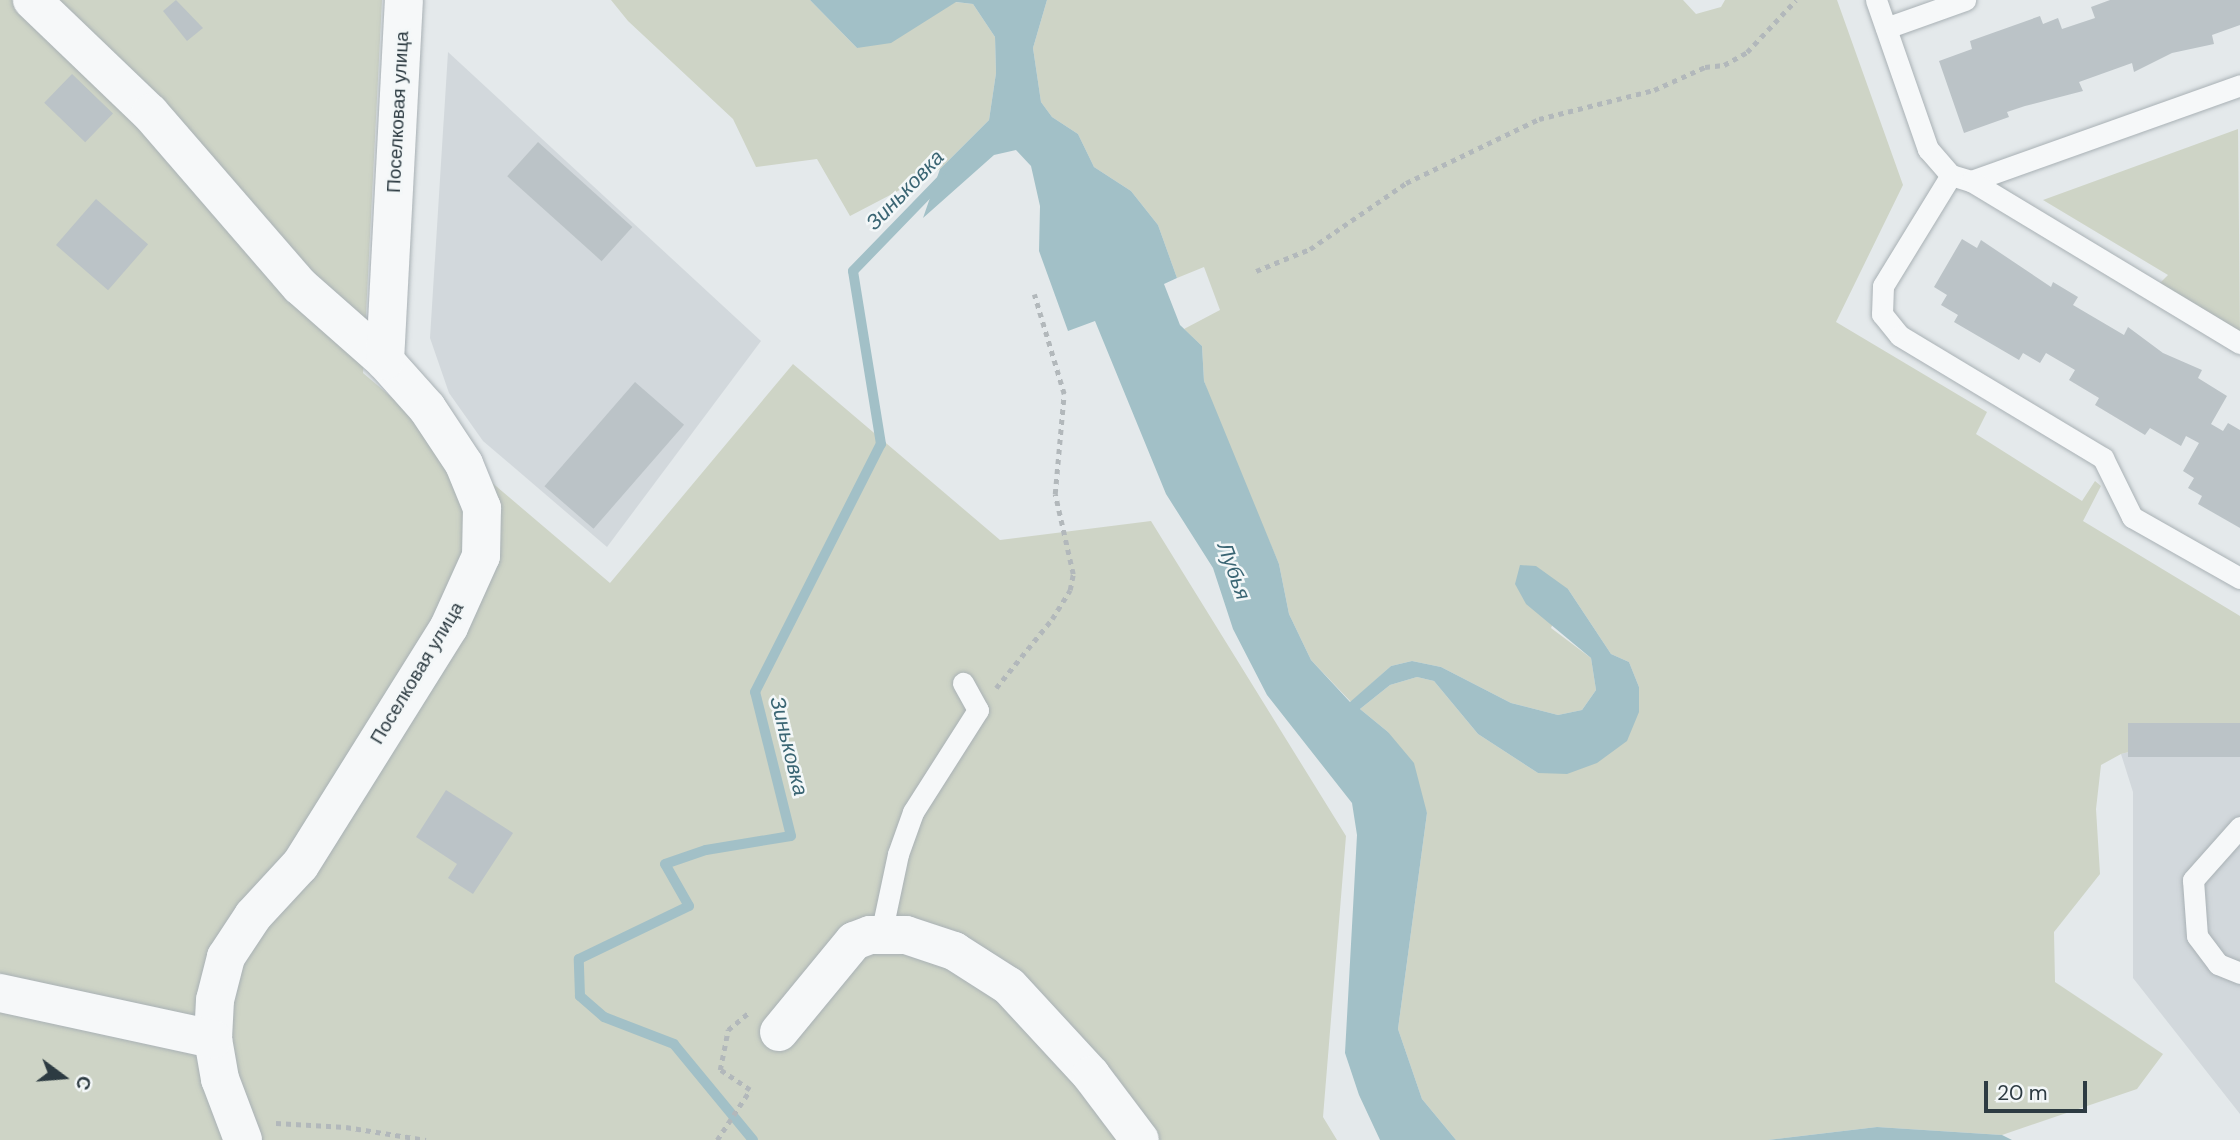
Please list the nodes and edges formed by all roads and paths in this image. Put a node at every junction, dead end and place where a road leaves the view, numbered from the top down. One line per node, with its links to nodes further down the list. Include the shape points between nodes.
1 (32, 0): 12 (street, via 150,113 300,286)
2 (404, 0): 12 (street, Поселковая улица)
3 (1796, 0): 9 (path, via 1747,52 1724,65 1705,67 1654,90 1539,119 1406,183 1310,249)
4 (1876, 0): 6 (lane)
5 (1965, 0): 6 (lane)
6 (1886, 28): 8 (lane, via 1928,149)
7 (2240, 85): 8 (lane)
8 (1961, 178): 11 (lane); 13 (lane, via 1883,286 1882,314 1900,336 2103,458 2132,517)
9 (1256, 271)
10 (1034, 294): 15 (path, via 1063,394 1055,494 1072,582 1052,619)
11 (2240, 343)
12 (385, 361): 21 (street, Поселковая улица, via 427,408 464,464 482,508 481,556 449,627 307,853 253,916 226,957 215,1000)
13 (2240, 578)
14 (963, 683): 15 (lane)
15 (978, 710): 17 (lane, via 913,812 898,854)
16 (2240, 827): 18 (lane, via 2193,880 2197,936 2218,964)
17 (881, 934): 20 (street, via 854,942); 26 (street, via 906,934 954,951 1009,986 1091,1075)
18 (2240, 973)
19 (0, 993): 21 (street)
20 (779, 1032)
21 (213, 1039): 23 (street, Поселковая улица, via 220,1079)
22 (750, 1090): 25 (path)
23 (240, 1132): 24 (path, via 346,1126)
24 (426, 1140)
25 (717, 1140)
26 (1140, 1140)

